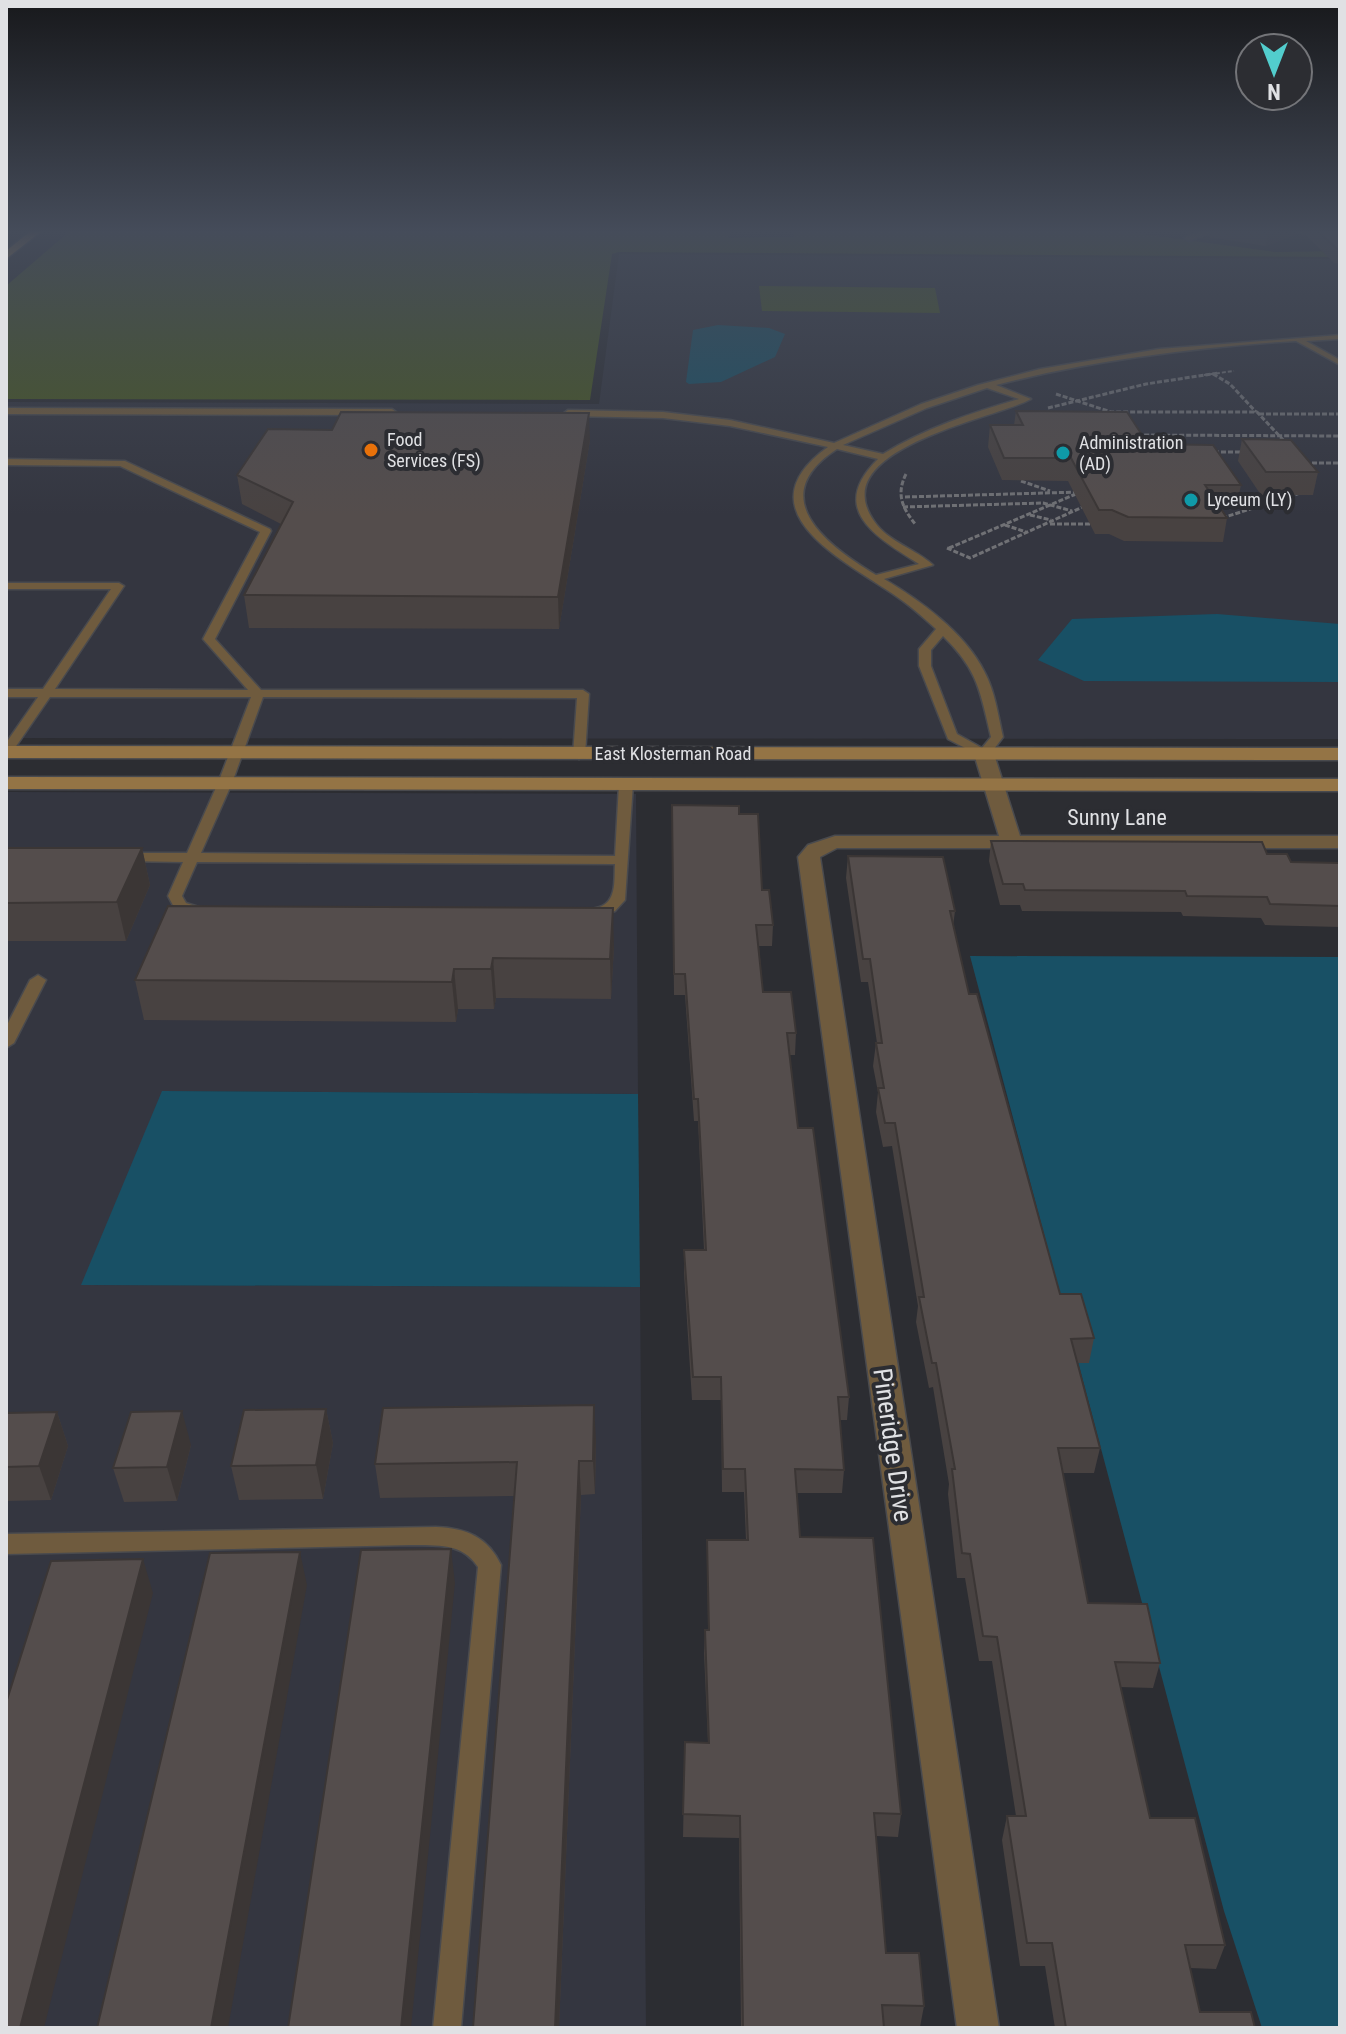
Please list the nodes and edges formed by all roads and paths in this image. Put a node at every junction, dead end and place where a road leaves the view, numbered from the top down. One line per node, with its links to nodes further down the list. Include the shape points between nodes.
1 (1340, 337): 2 (lane)
2 (1297, 339): 3 (lane); 6 (lane, via 1116,358)
3 (1340, 363)
4 (1237, 370): 5 (path)
5 (1212, 374): 8 (path); 13 (path, via 1230,384)
6 (1011, 379): 7 (lane); 8 (path)
7 (988, 385): 18 (lane, via 902,414); 22 (lane, via 1027,399 956,422)
8 (1075, 401): 9 (path); 13 (path, via 1111,412)
9 (1045, 409)
10 (6, 411): 11 (lane)
11 (396, 412)
12 (552, 413): 18 (lane, via 663,415 730,423)
13 (1258, 413): 14 (path); 15 (path)
14 (1340, 414)
15 (1276, 435): 16 (path); 17 (path, via 1140,435); 19 (path, via 1289,444)
16 (1340, 436)
17 (1146, 443)
18 (834, 446): 22 (lane); 51 (lane, via 811,466 799,486 798,500 824,544)
19 (1285, 449)
20 (1213, 452): 21 (path)
21 (1258, 452)
22 (880, 459): 39 (path, via 911,469 900,486); 51 (lane, via 862,483 861,506 879,532 928,565)
23 (6, 462): 56 (lane, via 122,463 266,531 209,639)
24 (1340, 463): 25 (path)
25 (1297, 467)
26 (1021, 481): 29 (path)
27 (1091, 487): 28 (path)
28 (1079, 492): 29 (path); 33 (path); 37 (path)
29 (1054, 493): 31 (path)
30 (1301, 493): 44 (path)
31 (1019, 494): 32 (path); 35 (path)
32 (986, 495): 34 (path); 36 (path)
33 (1090, 495)
34 (905, 497)
35 (1025, 503): 36 (path); 37 (path)
36 (991, 504): 39 (path)
37 (1051, 504): 40 (path); 41 (path)
38 (1087, 504): 40 (path)
39 (903, 507): 48 (path)
40 (1073, 511): 43 (path)
41 (1028, 514): 43 (path); 46 (path)
42 (1097, 520): 45 (path)
43 (1052, 521): 45 (path)
44 (1210, 522)
45 (1045, 524): 47 (path)
46 (1003, 525): 47 (path); 50 (path)
47 (1027, 532): 50 (path, via 970,558)
48 (923, 533)
49 (935, 541): 50 (path)
50 (948, 548)
51 (875, 578): 53 (lane, via 929,616)
52 (6, 586): 55 (lane, via 119,586)
53 (941, 631): 59 (lane, via 976,666 997,737); 59 (lane, via 925,649 925,666 952,736)
54 (6, 693): 55 (lane)
55 (46, 693): 56 (lane); 57 (lane)
56 (258, 694): 58 (lane); 61 (lane, via 583,694)
57 (6, 752): 58 (main road, East Klosterman Road)
58 (238, 753): 61 (main road, East Klosterman Road); 63 (lane)
59 (984, 754): 60 (main road, East Klosterman Road); 61 (main road, East Klosterman Road); 65 (street)
60 (1340, 754)
61 (579, 755)
62 (6, 783): 63 (main road, East Klosterman Road)
63 (225, 783): 64 (main road, East Klosterman Road); 70 (lane)
64 (626, 784): 65 (main road, East Klosterman Road); 71 (lane)
65 (993, 785): 66 (main road, East Klosterman Road); 67 (street)
66 (1340, 785)
67 (1011, 841): 68 (street, Sunny Lane); 72 (street, Sunny Lane, via 835,842 815,849)
68 (1340, 842)
69 (115, 857): 70 (lane)
70 (192, 858): 71 (lane); 73 (lane, via 175,896 180,906)
71 (622, 860): 74 (lane, via 617,903 596,913)
72 (808, 862): 79 (street, Pineridge Drive)
73 (219, 912)
74 (580, 913)
75 (38, 980): 76 (lane)
76 (6, 1043)
77 (6, 1544): 78 (lane, via 411,1536 466,1539 480,1548 490,1565)
78 (447, 2028)
79 (978, 2028)

